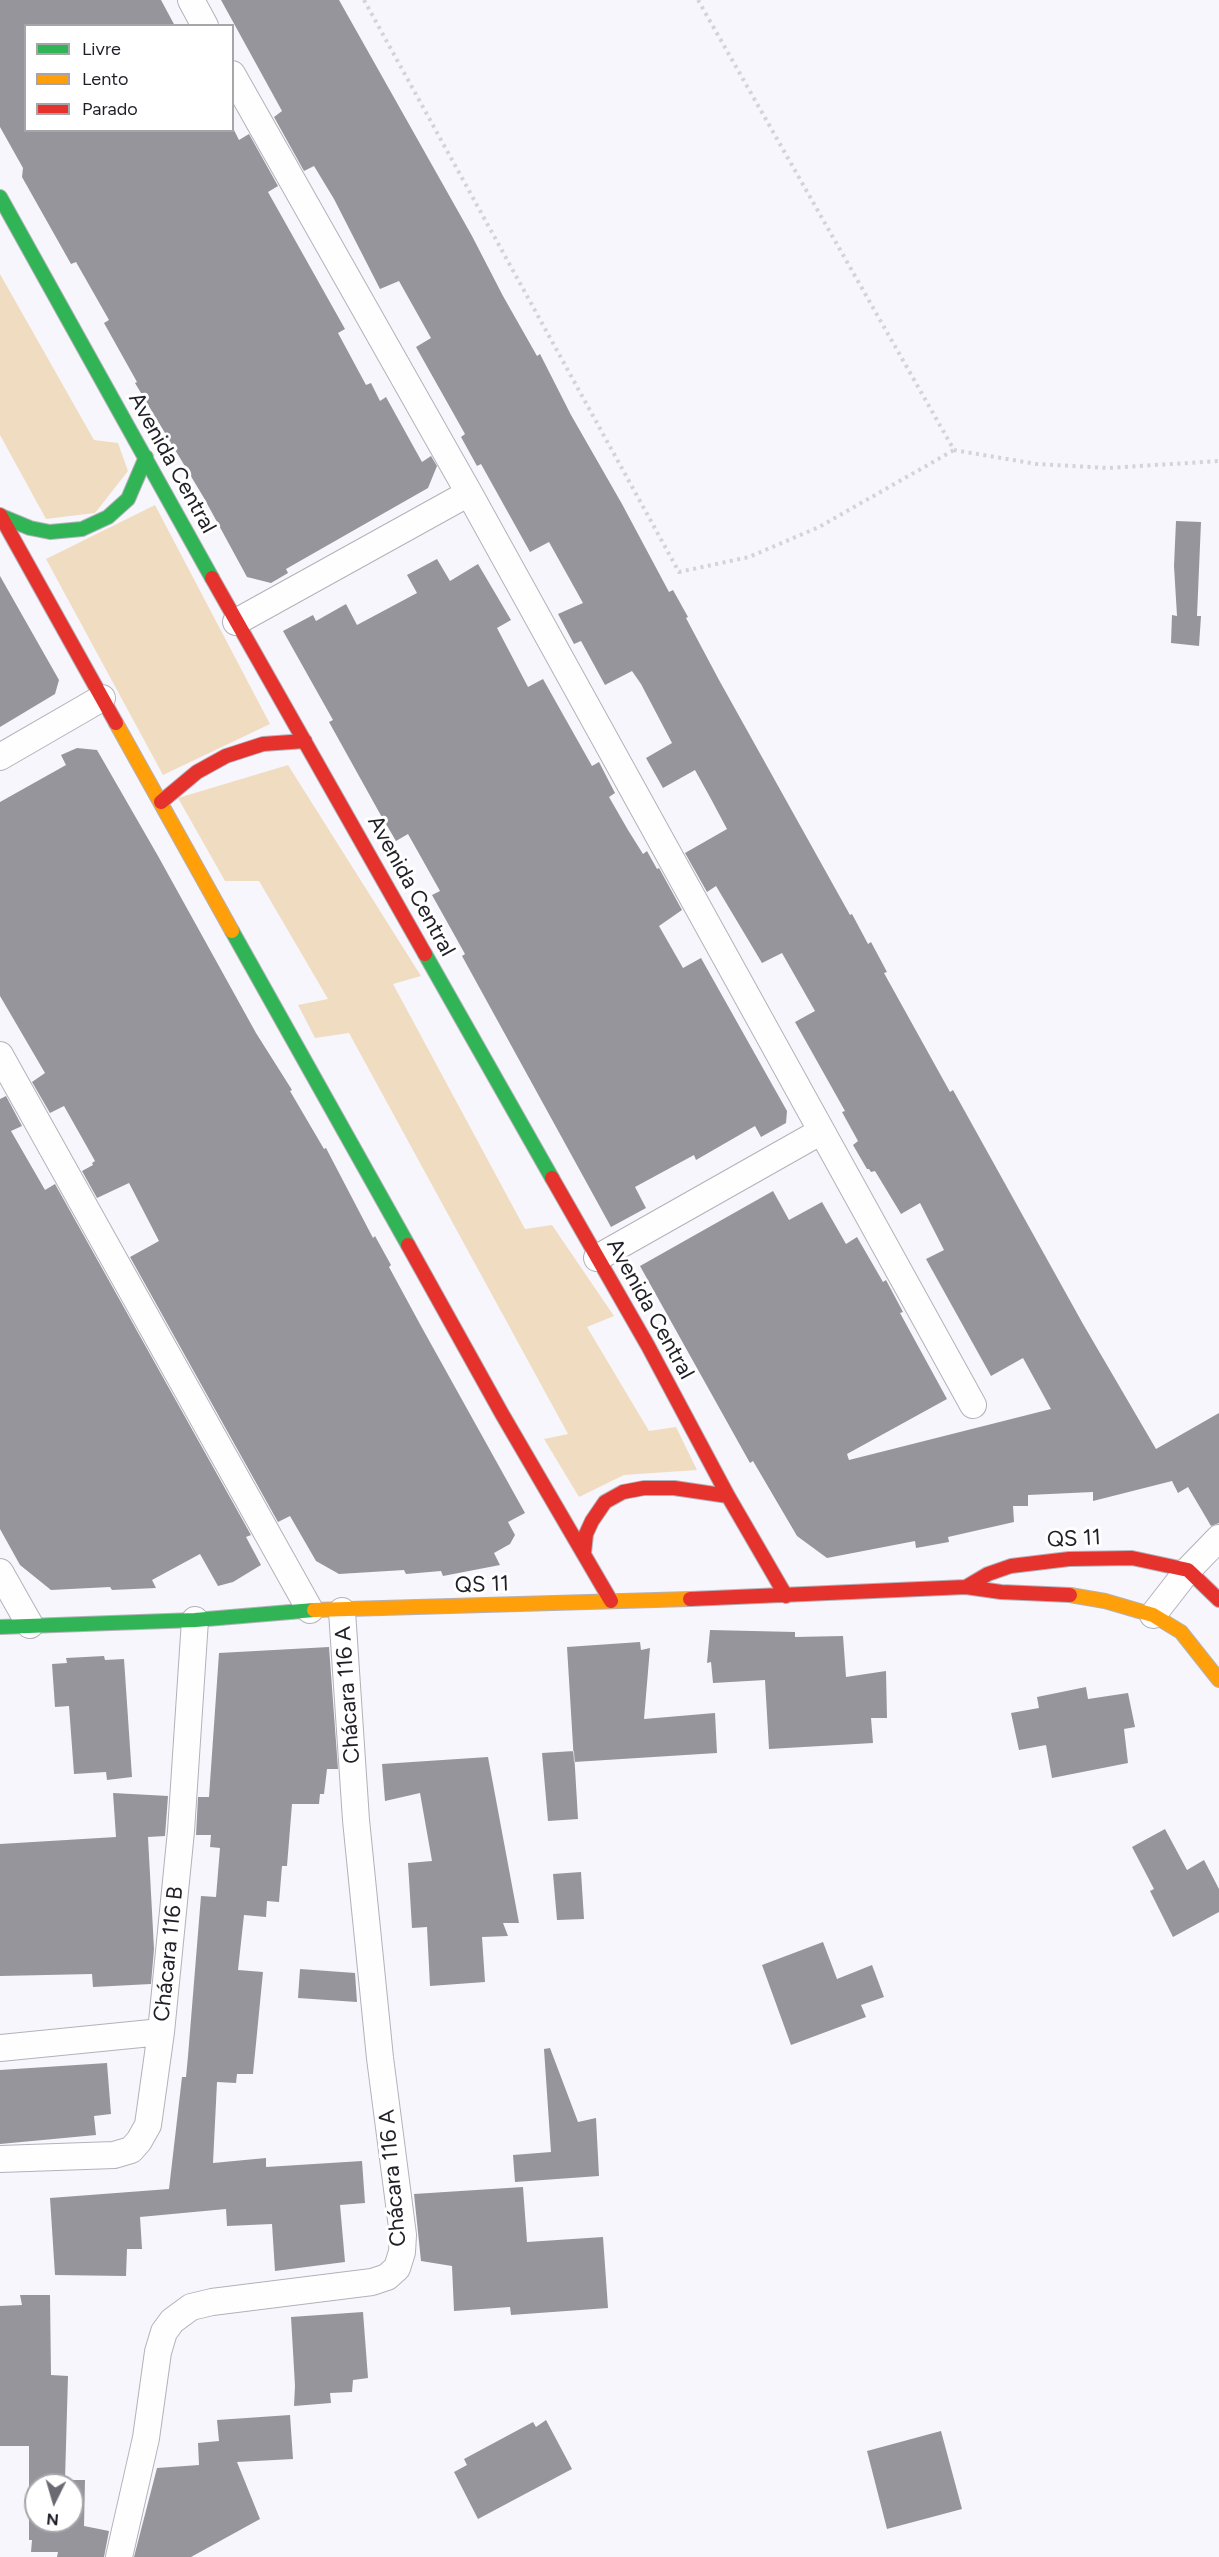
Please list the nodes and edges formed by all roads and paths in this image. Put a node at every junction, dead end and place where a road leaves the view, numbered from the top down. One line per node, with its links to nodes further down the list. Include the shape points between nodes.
1 (191, 0): 4 (street)
2 (364, 0): 7 (path, via 679,572 749,556 819,527)
3 (698, 0): 7 (path)
4 (204, 24)
5 (234, 78): 10 (street)
6 (0, 197): 8 (street, Avenida Central)
7 (954, 450): 9 (path, via 1036,464 1108,468)
8 (146, 457): 11 (street, via 128,499 108,517 82,529 50,532); 12 (street, Avenida Central)
9 (1219, 462)
10 (469, 494): 12 (street); 18 (street)
11 (0, 515): 13 (street)
12 (236, 622): 14 (street, Avenida Central)
13 (102, 698): 15 (street); 16 (street)
14 (305, 741): 16 (street, via 263,744 226,756 197,772); 19 (street, Avenida Central)
15 (0, 758)
16 (161, 802): 23 (street, via 496,1403)
17 (0, 1056): 30 (street)
18 (820, 1132): 19 (street); 20 (street)
19 (597, 1258): 21 (street, Avenida Central)
20 (973, 1405)
21 (728, 1496): 23 (street, via 674,1488 623,1492 605,1502 592,1521); 27 (street, Avenida Central)
22 (1219, 1538): 24 (street)
23 (584, 1553): 29 (street)
24 (1188, 1570): 26 (street, QS 11, via 1132,1558 1069,1559 1011,1566); 28 (street); 32 (street)
25 (0, 1572): 34 (street)
26 (966, 1587): 27 (street, QS 11); 32 (street, QS 11, via 1058,1593)
27 (786, 1596): 29 (street, QS 11)
28 (1219, 1600)
29 (611, 1601): 31 (street, QS 11)
30 (310, 1610): 31 (street, QS 11); 33 (street, QS 11)
31 (342, 1611): 40 (street, Chácara 116 A, via 356,1820 402,2253 397,2268 372,2282 212,2302 191,2307 172,2321 158,2352 146,2438)
32 (1153, 1615): 36 (street, QS 11, via 1181,1632)
33 (195, 1620): 34 (street, QS 11); 37 (street, Chácara 116 B, via 181,1831)
34 (30, 1626): 35 (street, QS 11)
35 (0, 1628)
36 (1219, 1680)
37 (161, 2032): 38 (street); 39 (street, Chácara 116 B, via 148,2125 131,2150 114,2155)
38 (0, 2048)
39 (0, 2159)
40 (119, 2557)

